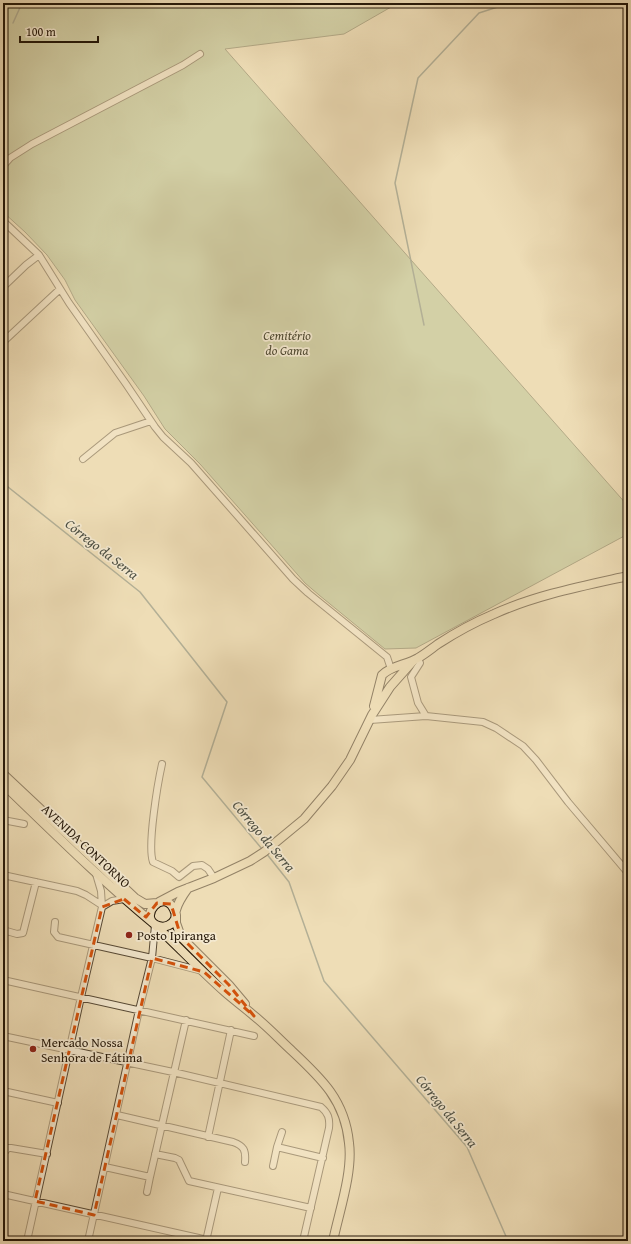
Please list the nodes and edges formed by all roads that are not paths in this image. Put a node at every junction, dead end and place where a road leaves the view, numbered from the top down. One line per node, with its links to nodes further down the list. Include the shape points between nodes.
1 (200, 54): 2 (street, via 32,144 10,158)
2 (3, 166)
3 (3, 221): 4 (street)
4 (39, 255): 5 (street); 6 (street)
5 (3, 287)
6 (60, 289): 7 (street); 8 (street)
7 (3, 342)
8 (151, 421): 9 (street, via 115,433); 12 (street, via 293,579 387,657)
9 (83, 458)
10 (628, 576): 11 (main road, via 524,602 494,614 438,644)
11 (415, 660): 12 (main road); 14 (main road); 16 (street, via 420,663 411,677 418,703)
12 (390, 669): 13 (main road); 14 (main road)
13 (381, 679): 15 (main road, via 383,685); 17 (main road)
14 (396, 680): 15 (main road)
15 (390, 687): 17 (main road)
16 (426, 716): 17 (street); 23 (street, via 483,722 523,746)
17 (371, 717): 26 (main road, via 350,760 332,786 304,818 264,852)
18 (162, 764): 26 (street, via 153,830 153,862 180,877 193,866 202,865)
19 (3, 774): 30 (main road, AVENIDA CONTORNO, via 135,898 145,904)
20 (3, 784): 24 (main road, AVENIDA CONTORNO)
21 (3, 820): 22 (street)
22 (24, 824)
23 (628, 873)
24 (96, 874): 29 (main road, AVENIDA CONTORNO); 31 (street)
25 (3, 875): 27 (street)
26 (214, 878): 28 (main road)
27 (36, 882): 31 (street, via 81,892); 35 (street, via 23,932 16,934)
28 (188, 888): 30 (main road); 32 (main road)
29 (124, 899): 31 (street); 34 (main road, AVENIDA CONTORNO)
30 (158, 902): 32 (main road, via 168,902); 34 (main road, via 153,905 150,912)
31 (102, 906): 36 (street)
32 (175, 913): 34 (main road, via 170,925 163,927); 42 (main road, AVENIDA CONTORNO, via 181,937 229,985)
33 (55, 922): 36 (street, via 54,932 58,937)
34 (154, 924): 37 (street); 38 (main road, AVENIDA CONTORNO)
35 (3, 930)
36 (93, 945): 37 (street); 40 (street)
37 (152, 958): 38 (street); 41 (street)
38 (204, 972): 42 (main road, AVENIDA CONTORNO)
39 (3, 980): 40 (street)
40 (81, 997): 41 (street); 47 (street)
41 (139, 1010): 43 (street); 48 (street)
42 (254, 1016): 76 (main road, AVENIDA CONTORNO, via 319,1076 340,1108 350,1142 350,1157)
43 (186, 1020): 44 (street); 49 (street)
44 (231, 1030): 46 (street); 50 (street)
45 (3, 1036): 47 (street)
46 (254, 1036)
47 (69, 1050): 48 (street); 52 (street)
48 (128, 1062): 49 (street); 53 (street)
49 (173, 1072): 50 (street); 54 (street)
50 (220, 1084): 56 (street); 61 (street, via 321,1107 330,1121)
51 (3, 1091): 52 (street)
52 (58, 1103): 59 (street)
53 (117, 1115): 54 (street); 64 (street)
54 (161, 1125): 56 (street); 60 (street)
55 (282, 1132): 57 (street)
56 (208, 1137): 62 (street, via 240,1144 246,1153)
57 (278, 1147): 61 (street); 63 (street)
58 (3, 1154): 59 (street, via 11,1148)
59 (47, 1154): 69 (street)
60 (155, 1154): 65 (street); 66 (street, via 179,1160 189,1181)
61 (323, 1158): 70 (street)
62 (245, 1162)
63 (273, 1166)
64 (105, 1167): 65 (street); 71 (street)
65 (150, 1177): 67 (street)
66 (218, 1188): 70 (street); 72 (street)
67 (147, 1192)
68 (3, 1194): 69 (street)
69 (35, 1201): 71 (street); 73 (street)
70 (311, 1208): 75 (street)
71 (94, 1215): 72 (street); 74 (street)
72 (208, 1240)
73 (27, 1241)
74 (88, 1241)
75 (303, 1241)
76 (333, 1241)

